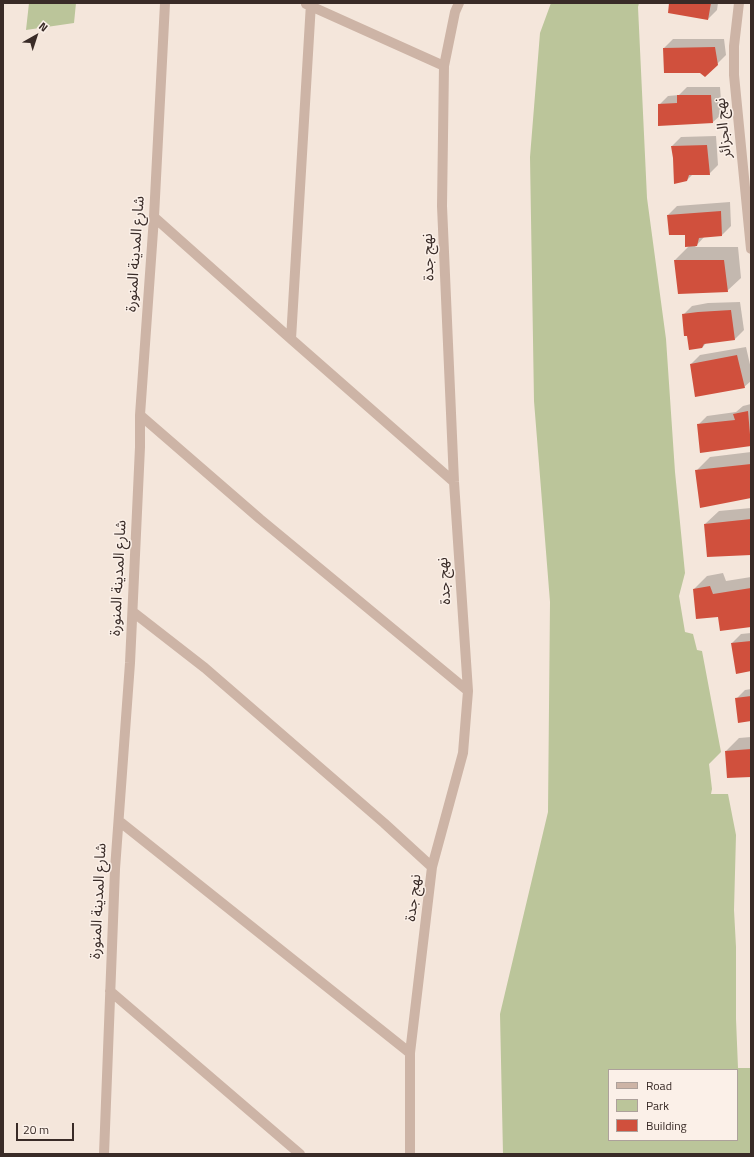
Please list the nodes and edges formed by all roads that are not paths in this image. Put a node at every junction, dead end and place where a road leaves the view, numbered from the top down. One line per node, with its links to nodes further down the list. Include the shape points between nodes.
1 (165, 3): 6 (street, شارع المدينة المنورة)
2 (458, 3): 5 (street, نهج جدة)
3 (739, 3): 7 (street, نهج الجزائر, via 734,46 734,75)
4 (308, 4): 5 (street); 8 (street)
5 (444, 66): 10 (street, نهج جدة, via 442,206)
6 (154, 217): 8 (street); 9 (street, شارع المدينة المنورة)
7 (751, 249)
8 (291, 339): 10 (street)
9 (140, 415): 11 (street, شارع المدينة المنورة); 12 (street, via 260,519)
10 (454, 482): 12 (street, نهج جدة)
11 (133, 612): 13 (street, شارع المدينة المنورة); 14 (street, via 205,668 384,823)
12 (468, 690): 14 (street, نهج جدة, via 462,753)
13 (118, 821): 15 (street, شارع المدينة المنورة); 16 (street)
14 (432, 868): 16 (street, نهج جدة)
15 (110, 991): 17 (street, شارع المدينة المنورة); 18 (street)
16 (410, 1053): 19 (street, نهج جدة)
17 (104, 1154)
18 (300, 1154)
19 (410, 1154)

